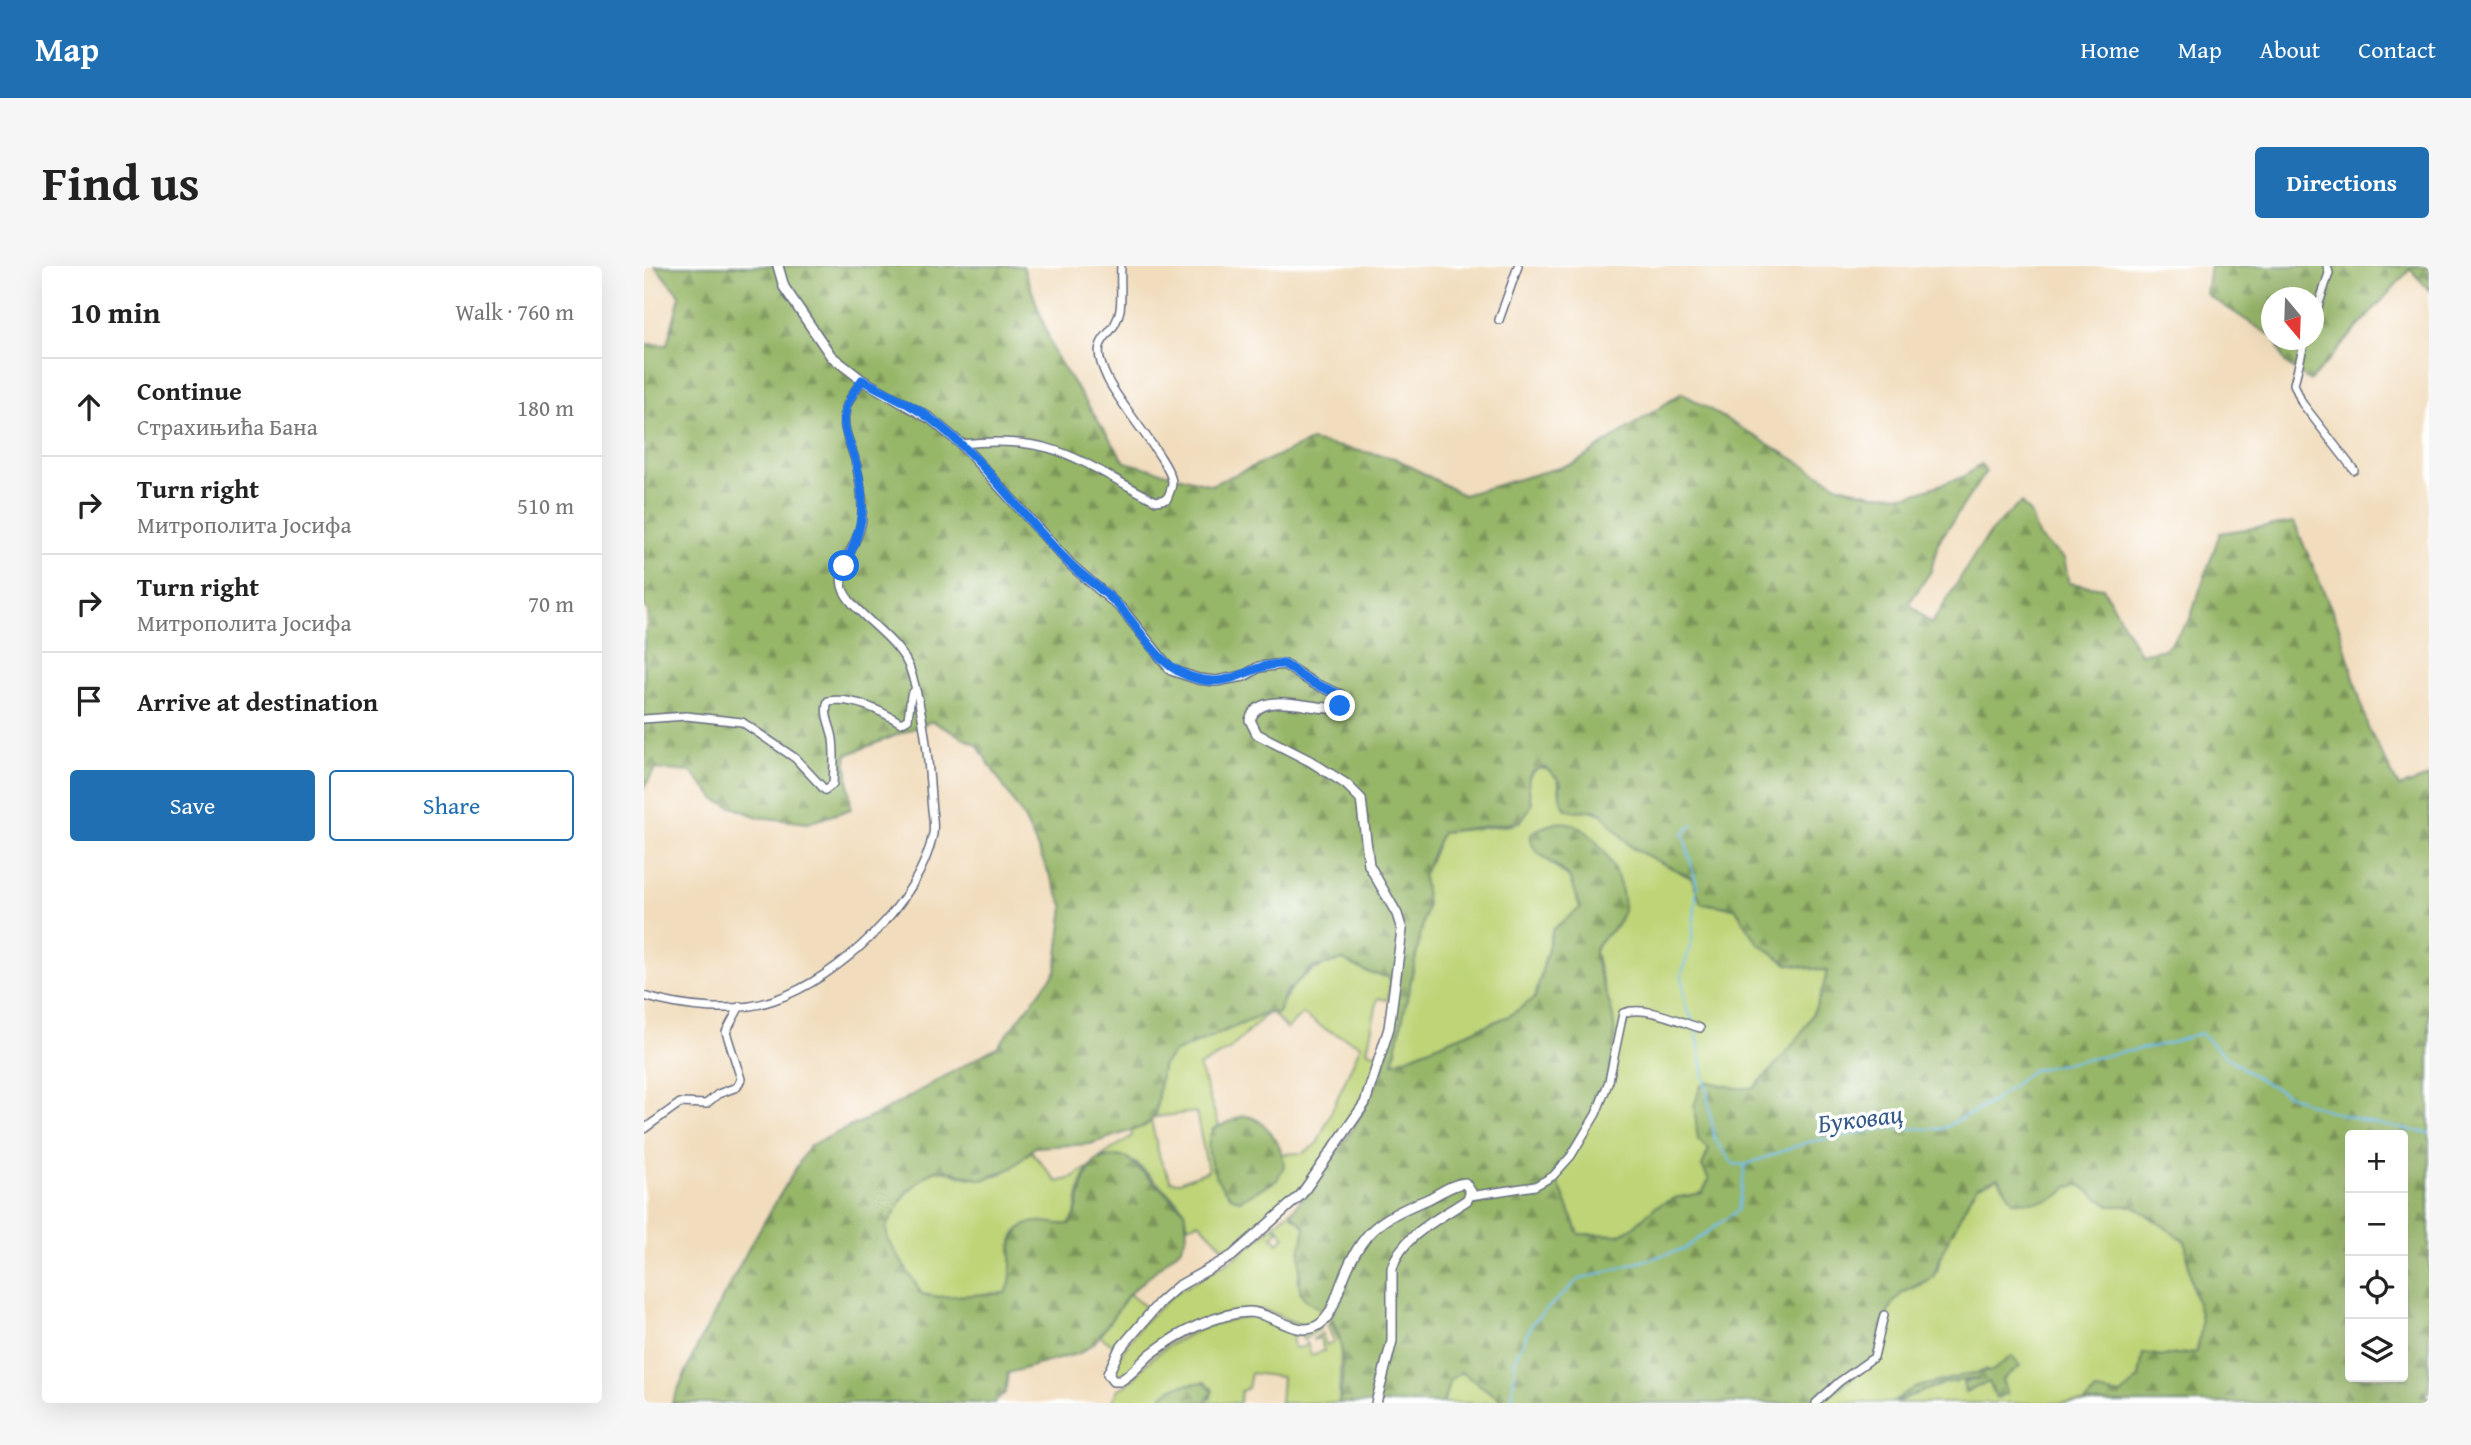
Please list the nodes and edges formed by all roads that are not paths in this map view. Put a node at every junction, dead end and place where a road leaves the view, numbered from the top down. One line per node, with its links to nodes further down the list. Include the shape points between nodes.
1 (778, 266): 8 (street, via 784,287 815,335 831,356)
2 (1121, 266): 9 (street, via 1119,310 1100,340 1098,355 1132,421 1169,468 1173,484 1167,499 1156,502 1070,453 1037,443)
3 (1518, 266): 6 (street)
4 (2327, 266): 5 (street)
5 (2324, 288)
6 (1499, 320)
7 (2302, 350): 10 (street, via 2294,384 2302,403)
8 (862, 380): 9 (street, via 931,419); 11 (street, via 844,418 863,519 844,566 842,587 900,650)
9 (961, 444): 17 (street, via 1071,565 1122,609 1171,670 1198,679 1230,681 1259,667 1284,664 1341,695 1342,704 1336,708 1269,705 1254,712 1250,725 1257,734 1296,753 1358,794 1369,865 1402,930 1383,1052 1365,1103 1341,1141 1286,1211 1232,1256 1177,1287 1143,1318 1112,1361 1110,1378 1124,1380 1179,1336 1232,1315 1258,1313 1299,1328 1322,1323 1347,1269 1383,1218 1460,1183 1471,1188)
10 (2354, 470)
11 (915, 690): 12 (street, via 908,719 901,723 869,708 839,699 828,701 825,710 835,763 833,783 825,790 795,758 742,722 686,716); 14 (street, via 927,744 933,833 915,882 860,948 811,982 774,1000)
12 (644, 719)
13 (644, 996): 14 (street, via 674,1004)
14 (740, 1006): 16 (street, via 726,1032 741,1079 737,1087 706,1104 680,1103)
15 (1697, 1027): 17 (street, via 1659,1015 1623,1013 1609,1081 1572,1156 1553,1176 1535,1186)
16 (644, 1129)
17 (1470, 1196): 19 (street, via 1416,1234 1395,1257 1391,1350)
18 (1884, 1315): 20 (street, via 1874,1357)
19 (1376, 1403)
20 (1816, 1403)

